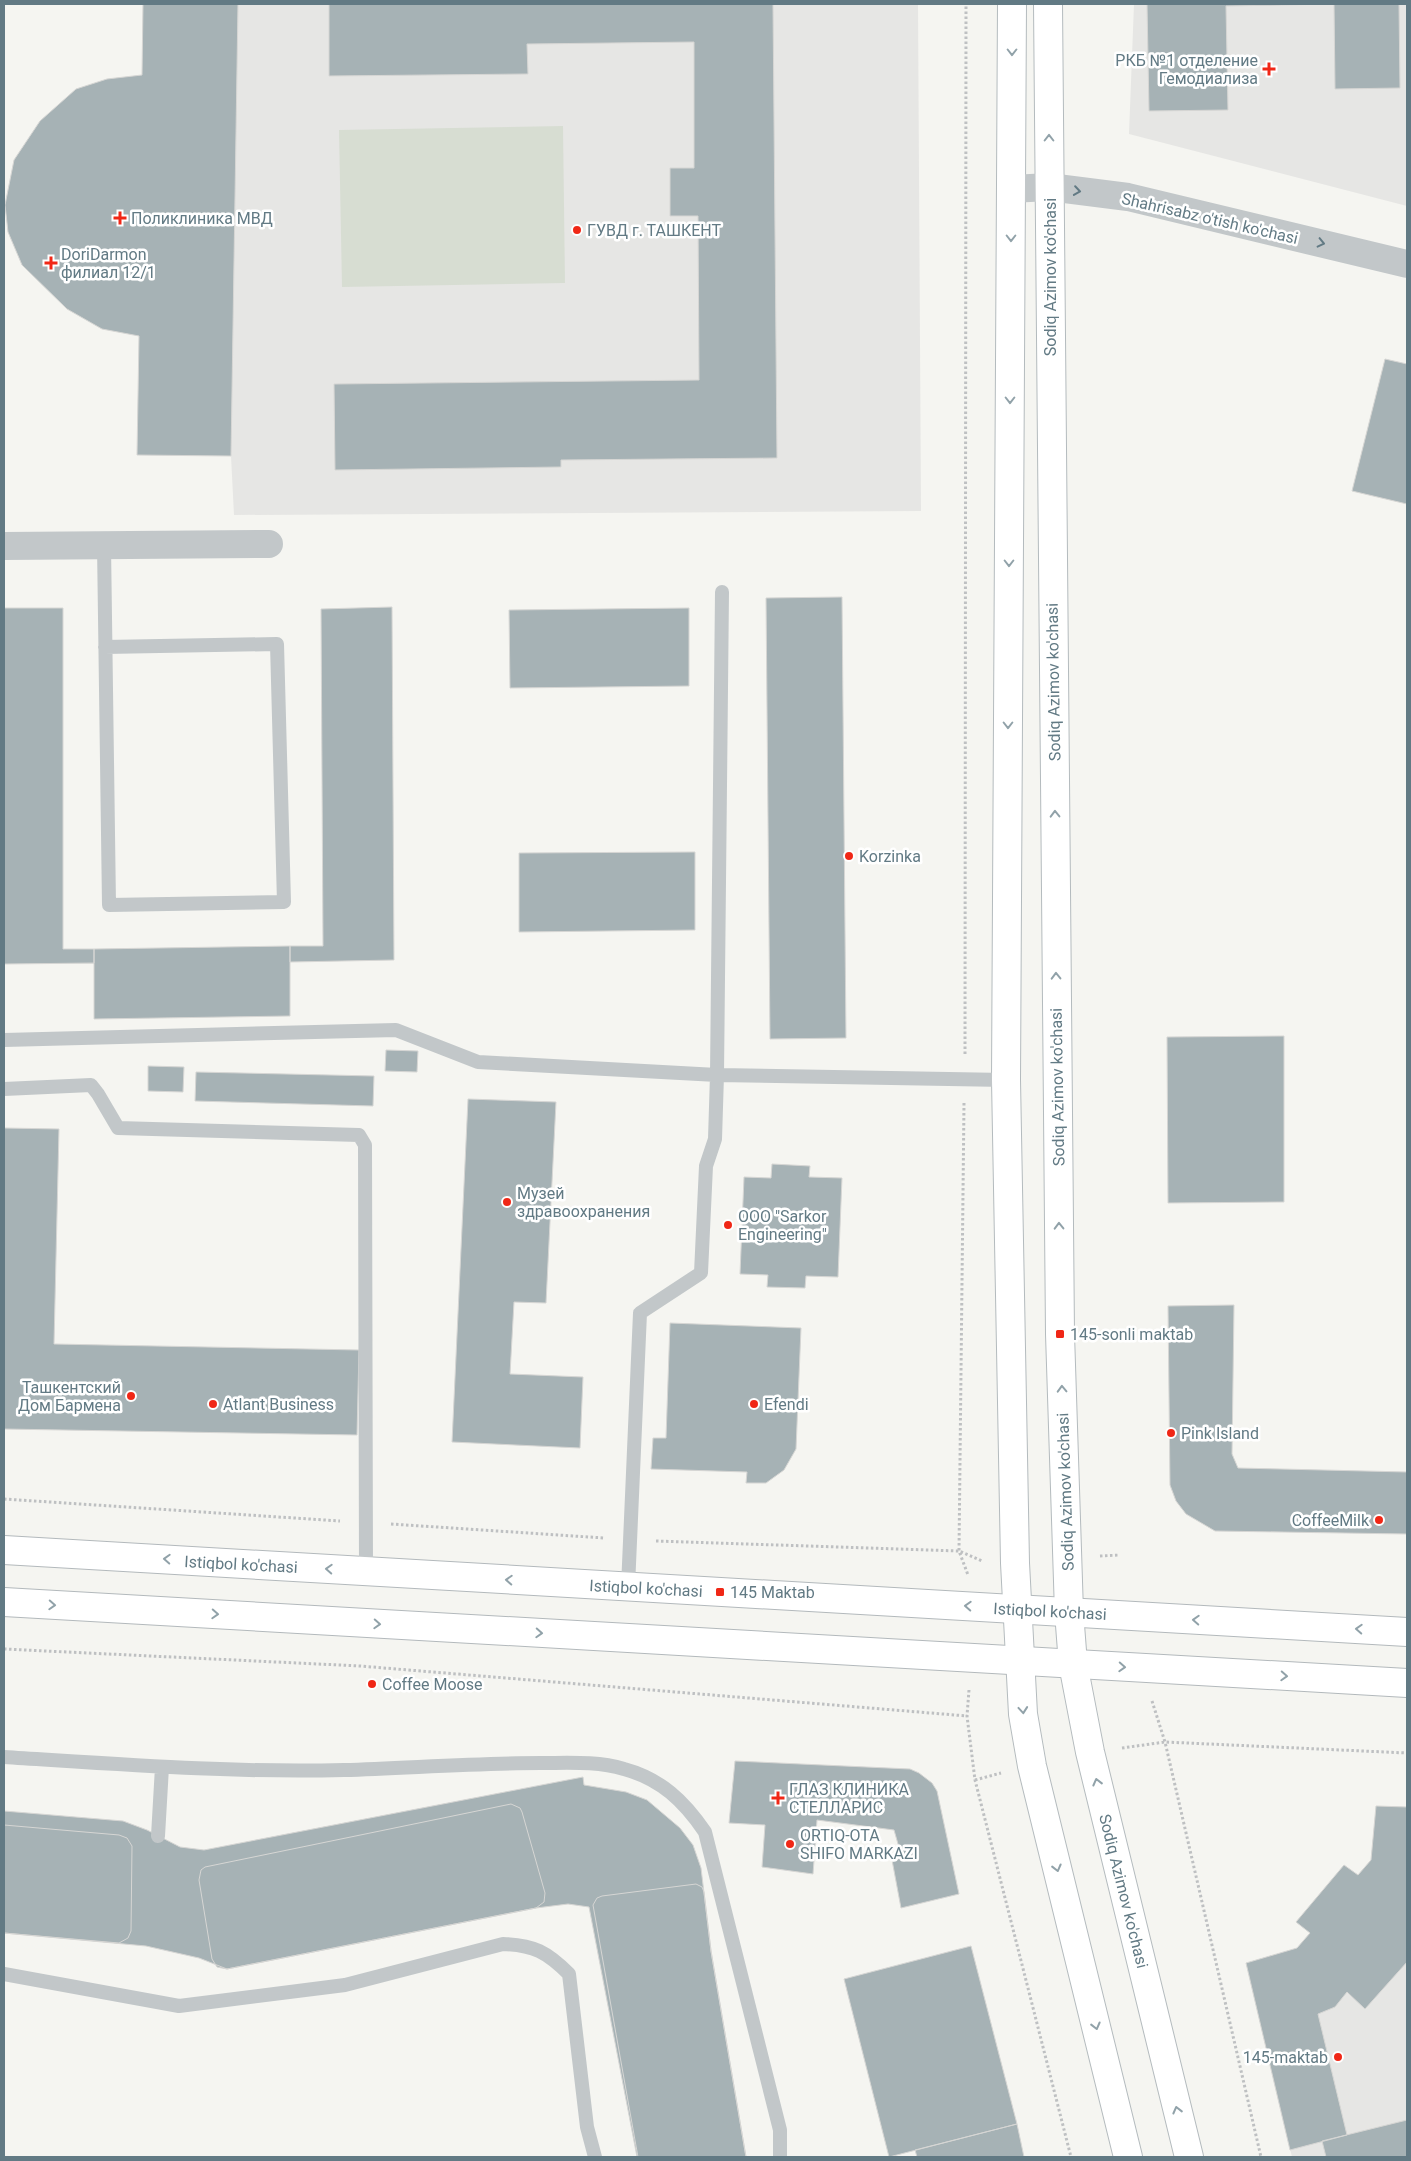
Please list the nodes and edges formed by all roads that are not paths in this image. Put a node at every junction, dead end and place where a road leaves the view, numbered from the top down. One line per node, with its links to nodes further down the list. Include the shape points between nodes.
1 (1012, 4): 4 (main road, one-way to 4)
2 (1048, 4): 3 (main road, Sodiq Azimov ko'chasi, one-way to 2)
3 (1050, 187): 4 (street, Shahrisabz o'tish ko'chasi); 5 (street, Shahrisabz o'tish ko'chasi, one-way to 5, via 1128,197); 20 (main road, Sodiq Azimov ko'chasi, one-way to 3, via 1060,1334)
4 (1011, 189): 13 (main road, one-way to 13)
5 (1407, 264)
6 (270, 544): 7 (street)
7 (104, 545): 8 (street); 10 (lane)
8 (4, 546)
9 (722, 592): 12 (lane)
10 (106, 647): 10 (lane, via 109,905 284,902 277,644)
11 (4, 1040): 12 (lane, via 396,1030 478,1062)
12 (717, 1075): 13 (lane); 17 (lane, via 715,1139 706,1166 701,1273 640,1313)
13 (1006, 1080): 19 (main road)
14 (4, 1089): 16 (lane, via 91,1085 118,1128 358,1135 365,1145)
15 (4, 1550): 16 (main road, Istiqbol ko'chasi, one-way to 15)
16 (366, 1571): 17 (main road, Istiqbol ko'chasi, one-way to 16)
17 (628, 1586): 19 (main road, Istiqbol ko'chasi, one-way to 17)
18 (4, 1602): 22 (main road, one-way to 22)
19 (1017, 1610): 20 (main road, Istiqbol ko'chasi); 22 (main road)
20 (1069, 1612): 21 (main road, Istiqbol ko'chasi, one-way to 20); 23 (main road, Sodiq Azimov ko'chasi)
21 (1407, 1632)
22 (1020, 1661): 23 (main road); 31 (main road, one-way to 31, via 1023,1714 1032,1766)
23 (1073, 1664): 24 (main road, one-way to 24); 32 (main road, Sodiq Azimov ko'chasi, one-way to 23, via 1090,1752)
24 (1407, 1683)
25 (4, 1758): 26 (lane)
26 (162, 1767): 27 (lane); 30 (lane, via 341,1770 499,1763 600,1763 626,1769 671,1791 705,1832 780,2130)
27 (158, 1836)
28 (4, 1974): 29 (lane, via 179,2006 345,1985 503,1944 525,1944 543,1952 569,1974 587,2128)
29 (595, 2157)
30 (780, 2157)
31 (1128, 2157)
32 (1189, 2157)

